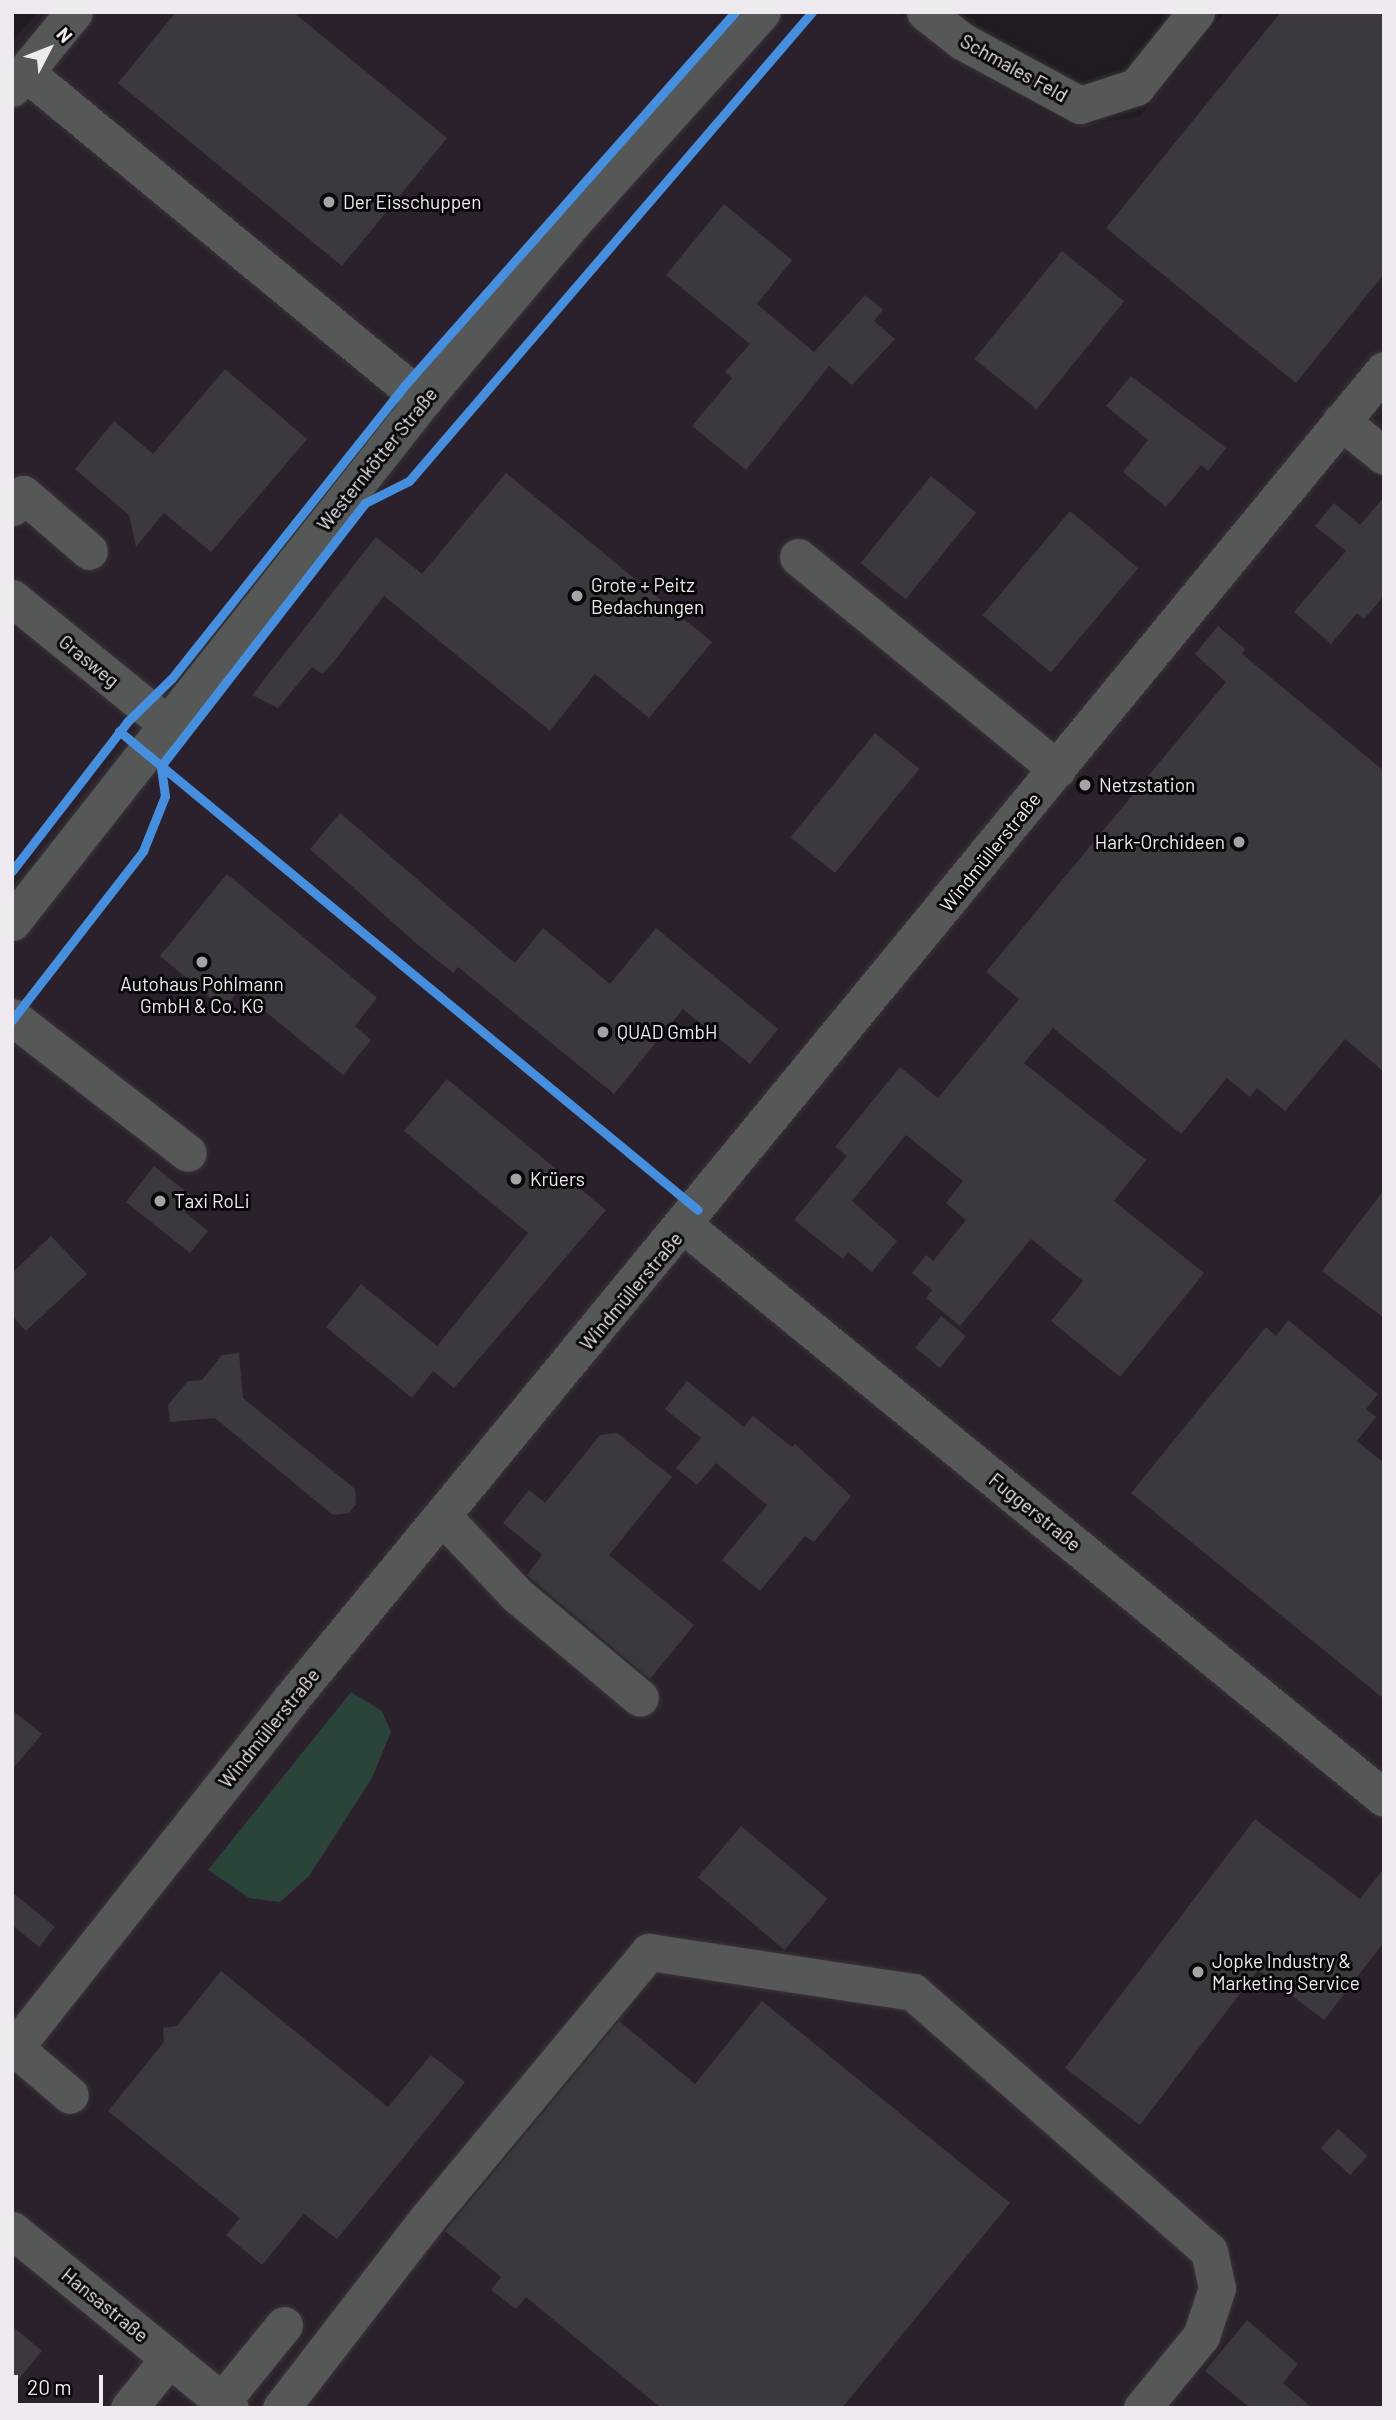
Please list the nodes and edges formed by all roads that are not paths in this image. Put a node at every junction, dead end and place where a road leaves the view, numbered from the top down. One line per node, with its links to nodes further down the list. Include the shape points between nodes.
1 (74, 12): 5 (street)
2 (762, 12): 7 (street, Westernkötter Straße, via 579,215)
3 (925, 12): 4 (street, Schmales Feld, via 962,41 1080,105 1136,87)
4 (1196, 12)
5 (19, 80): 7 (street)
6 (1384, 370): 8 (street, Windmüllerstraße)
7 (423, 400): 14 (street, Westernkötter Straße)
8 (1341, 421): 9 (street); 15 (street, Windmüllerstraße)
9 (1384, 456)
10 (12, 507): 11 (street, via 23,494)
11 (89, 551)
12 (798, 557): 15 (street)
13 (12, 598): 14 (street, Grasweg)
14 (166, 723): 16 (street, Westernkötter Straße)
15 (1057, 769): 19 (street, Windmüllerstraße)
16 (12, 922)
17 (12, 1017): 18 (street)
18 (188, 1153)
19 (685, 1226): 20 (street, Windmüllerstraße); 22 (street, Fuggerstraße)
20 (442, 1516): 21 (street, via 517,1595); 23 (street, Windmüllerstraße)
21 (640, 1698)
22 (1384, 1798)
23 (18, 2034): 24 (street)
24 (70, 2095)
25 (12, 2230): 27 (street, Hansastraße)
26 (284, 2325): 28 (street)
27 (169, 2358): 28 (street, Hansastraße); 29 (street)
28 (226, 2404)
29 (129, 2408)
30 (281, 2408): 31 (street, via 427,2219 649,1952 913,1992 1209,2251 1217,2288 1201,2336)
31 (1142, 2408)

